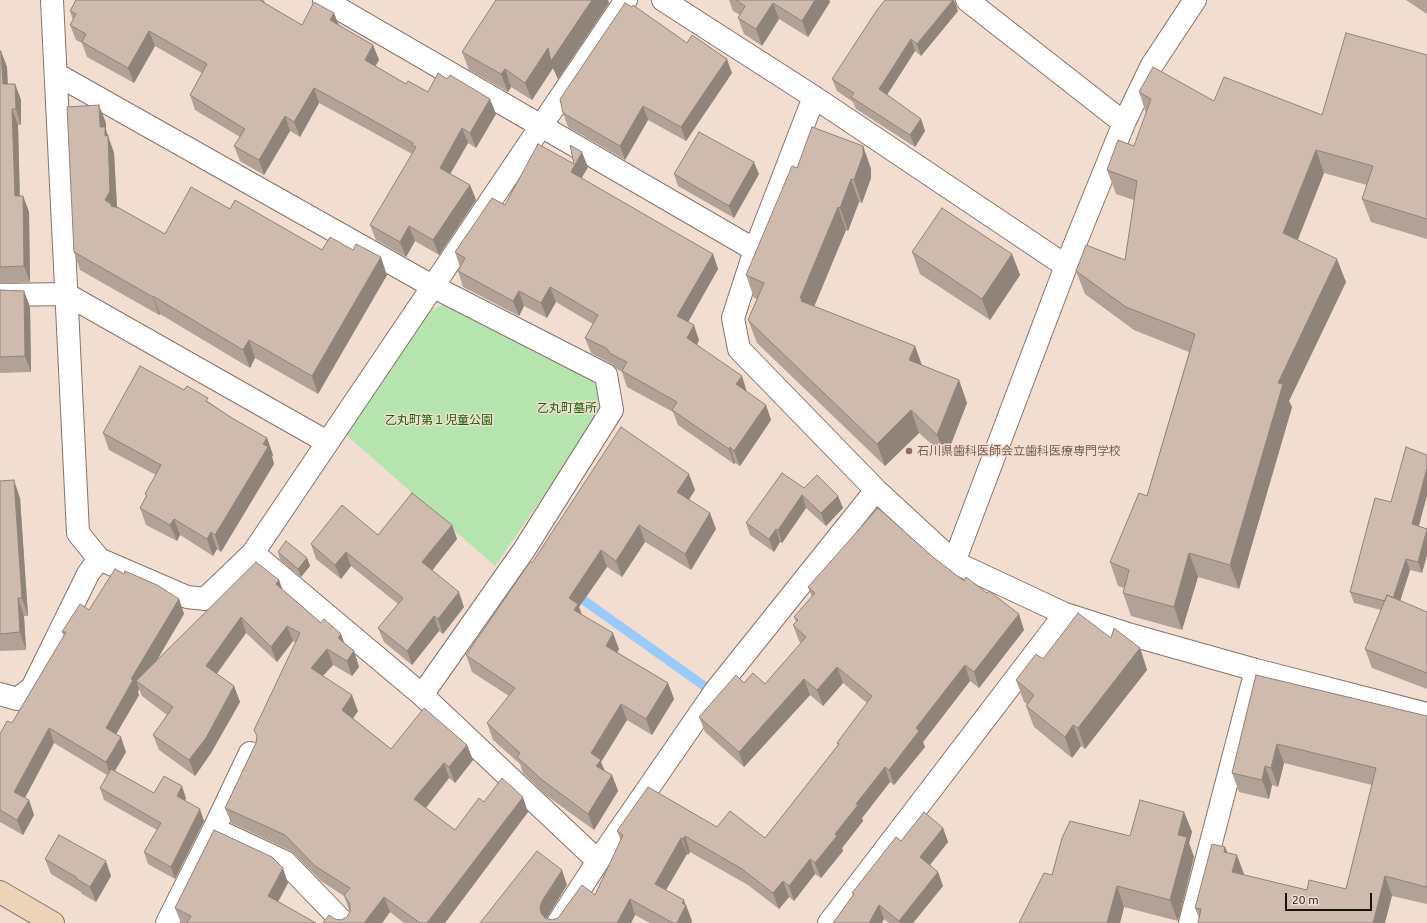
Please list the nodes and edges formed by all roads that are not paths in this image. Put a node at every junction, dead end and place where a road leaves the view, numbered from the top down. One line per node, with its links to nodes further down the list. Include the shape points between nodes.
1 (52, 0): 7 (street)
2 (324, 0): 10 (street)
3 (626, 0): 10 (street)
4 (664, 0): 8 (street)
5 (967, 0): 9 (street)
6 (1195, 0): 9 (street, via 1152,65)
7 (56, 74): 13 (street); 14 (street)
8 (814, 97): 11 (street); 12 (street)
9 (1124, 123): 12 (street)
10 (541, 126): 11 (street); 13 (street)
11 (756, 250): 17 (street, via 733,318 739,348)
12 (1066, 266): 20 (street)
13 (432, 286): 16 (street); 24 (street, via 606,375 612,410 524,550)
14 (66, 294): 15 (street); 16 (street); 19 (street, via 78,533)
15 (0, 295)
16 (327, 442): 18 (street)
17 (876, 490): 20 (street); 28 (street, via 716,690)
18 (253, 553): 19 (street, via 205,599 187,596); 24 (street)
19 (99, 559): 23 (street, via 88,574 32,688 17,699)
20 (954, 562): 21 (street)
21 (1065, 614): 22 (street); 30 (street)
22 (1256, 670): 25 (street); 35 (street)
23 (0, 694)
24 (422, 695): 28 (street)
25 (1427, 714)
26 (250, 753): 27 (street)
27 (214, 829): 32 (street); 33 (street, via 285,862)
28 (598, 861): 34 (street)
29 (0, 892): 31 (main road)
30 (838, 920)
31 (53, 923)
32 (167, 923)
33 (344, 923)
34 (558, 923)
35 (1190, 923)

